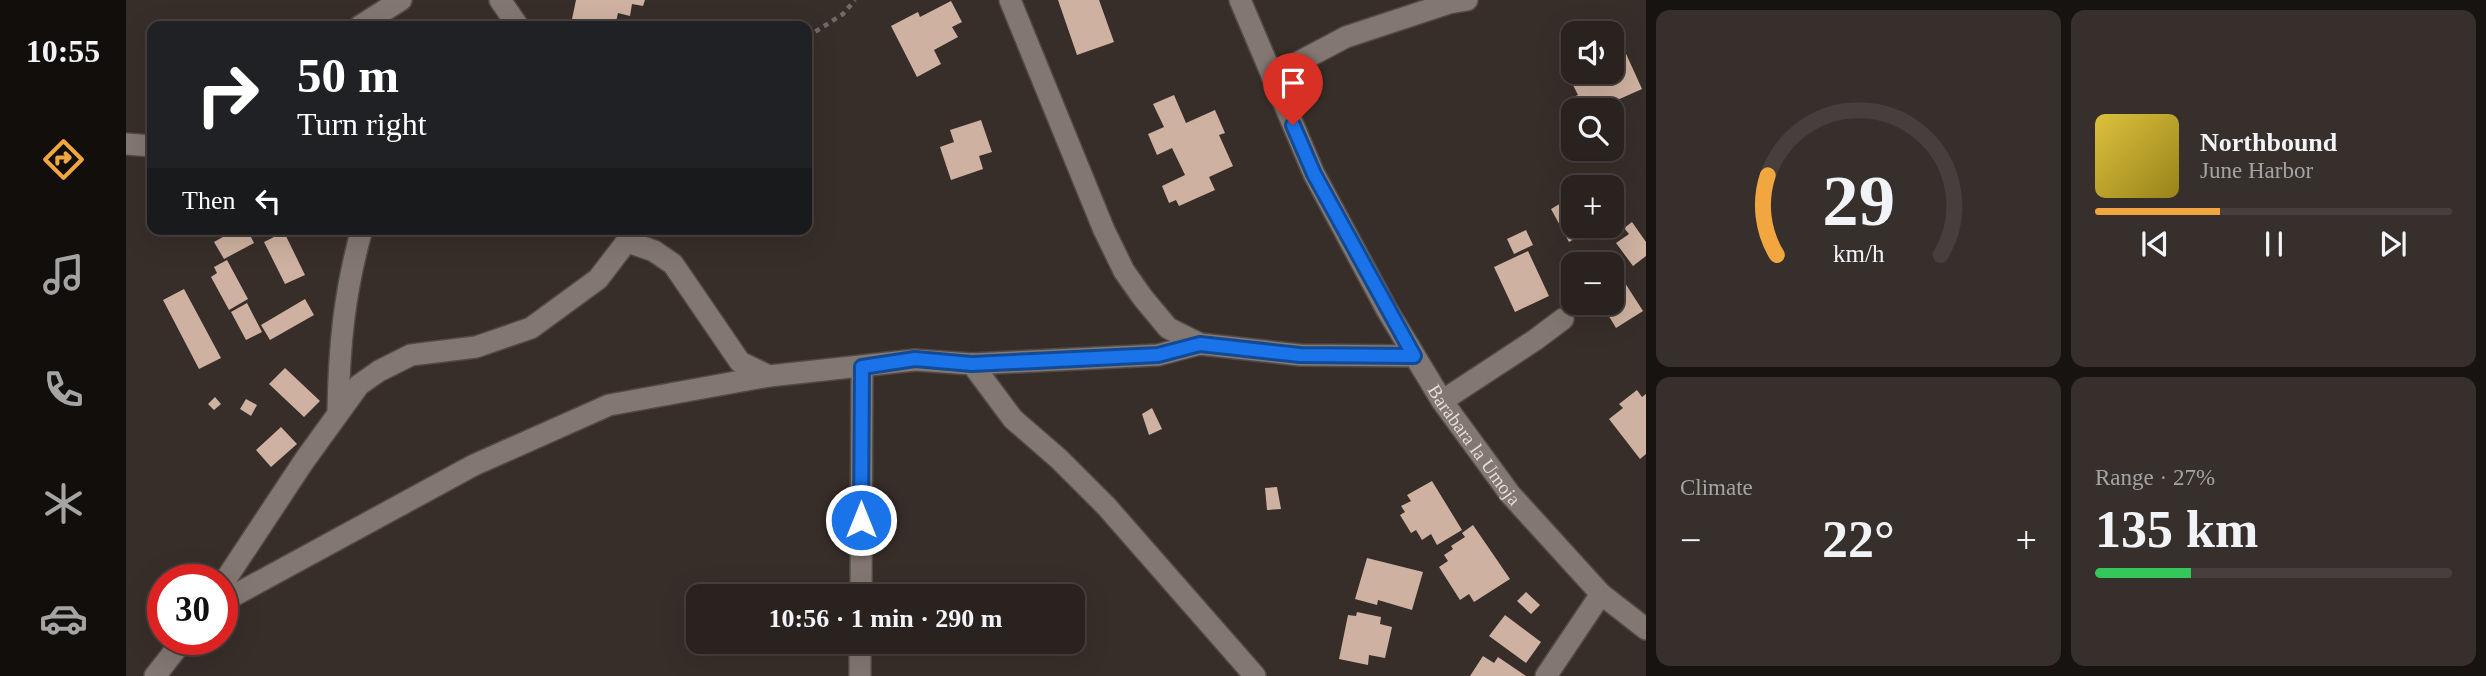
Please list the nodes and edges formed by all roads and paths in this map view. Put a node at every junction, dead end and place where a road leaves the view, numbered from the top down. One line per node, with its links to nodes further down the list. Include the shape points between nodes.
1 (401, 0): 7 (street)
2 (500, 0): 8 (street)
3 (855, 0): 9 (path, via 843,14)
4 (1010, 0): 16 (street, via 1124,271 1168,328)
5 (1240, 0): 10 (street, Barabara la Umoja)
6 (1467, 0): 10 (street, via 1346,37)
7 (368, 21)
8 (515, 21)
9 (812, 34)
10 (1272, 76): 17 (street, Barabara la Umoja, via 1314,174)
11 (126, 144): 12 (street)
12 (147, 146)
13 (361, 235): 22 (street, via 345,300)
14 (632, 235): 20 (street, via 673,264 740,362); 22 (street, via 597,279 531,328 476,347 411,355 359,385)
15 (1563, 319): 21 (street)
16 (1200, 344): 17 (street, via 1300,355); 18 (street, via 1158,355)
17 (1414, 356): 21 (street, Barabara la Umoja)
18 (972, 364): 19 (street, via 915,359); 32 (street, via 1013,419 1107,507)
19 (862, 367): 20 (street); 24 (street)
20 (769, 376): 25 (street, via 609,405 474,465)
21 (1442, 401): 26 (street, Barabara la Umoja, via 1510,494)
22 (338, 413): 23 (street)
23 (236, 564)
24 (861, 584)
25 (238, 593)
26 (1601, 594): 27 (street, Barabara la Umoja); 33 (street)
27 (1646, 629)
28 (860, 654): 31 (street)
29 (171, 655): 30 (street)
30 (155, 676)
31 (860, 676)
32 (1255, 676)
33 (1546, 676)

